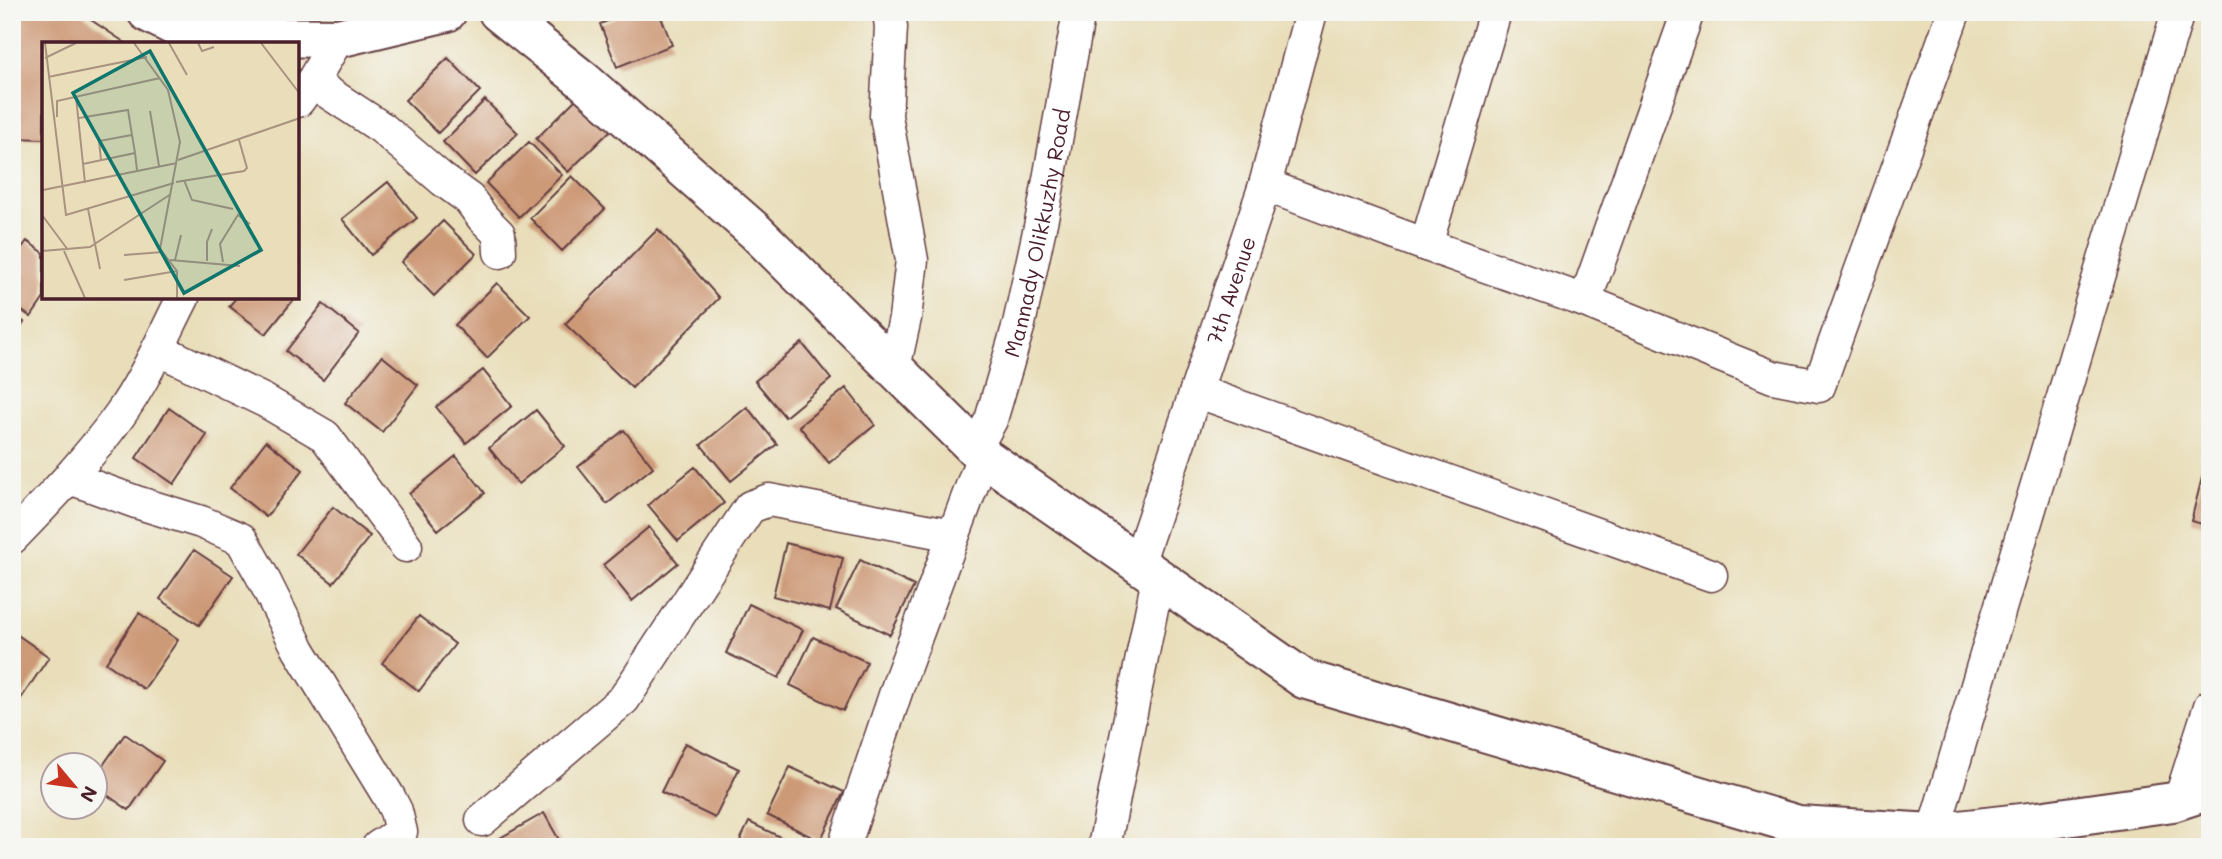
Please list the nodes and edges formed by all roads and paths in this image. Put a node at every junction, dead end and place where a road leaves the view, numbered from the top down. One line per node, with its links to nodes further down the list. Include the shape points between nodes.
1 (147, 12): 11 (main road, via 180,29)
2 (498, 12): 20 (main road, via 756,232)
3 (889, 12): 20 (street, via 886,116 912,260)
4 (1079, 12): 22 (street, Mannady Olikkuzhy Road, via 1018,324)
5 (1311, 12): 14 (street, 7th Avenue)
6 (1495, 12): 15 (street)
7 (1688, 12): 18 (street)
8 (1954, 12): 18 (street, via 1819,386 1773,377)
9 (2178, 12): 32 (street)
10 (442, 13): 12 (main road)
11 (220, 27): 12 (main road, via 256,37)
12 (338, 38): 13 (street)
13 (305, 92): 16 (street, via 382,128 469,199 499,234)
14 (1265, 185): 15 (street); 21 (street, 7th Avenue)
15 (1426, 245): 18 (street)
16 (500, 252)
17 (183, 299): 19 (street)
18 (1585, 301)
19 (158, 349): 23 (street, via 120,415); 26 (street, via 325,436)
20 (894, 368): 22 (main road)
21 (1196, 391): 27 (street, 7th Avenue); 28 (street)
22 (979, 452): 24 (street, Mannady Olikkuzhy Road); 27 (main road)
23 (70, 478): 25 (street); 33 (street, via 241,539 299,650 396,811 401,832)
24 (953, 535): 31 (street, via 769,500 750,507 624,699); 34 (street, Mannady Olikkuzhy Road)
25 (12, 538)
26 (406, 547)
27 (1148, 571): 32 (main road, via 1304,679 1798,825); 35 (street, 7th Avenue)
28 (1711, 575)
29 (2210, 706): 30 (street)
30 (2195, 795): 32 (main road, via 2038,821)
31 (482, 820)
32 (1933, 832)
33 (378, 847)
34 (844, 847)
35 (1104, 847)

